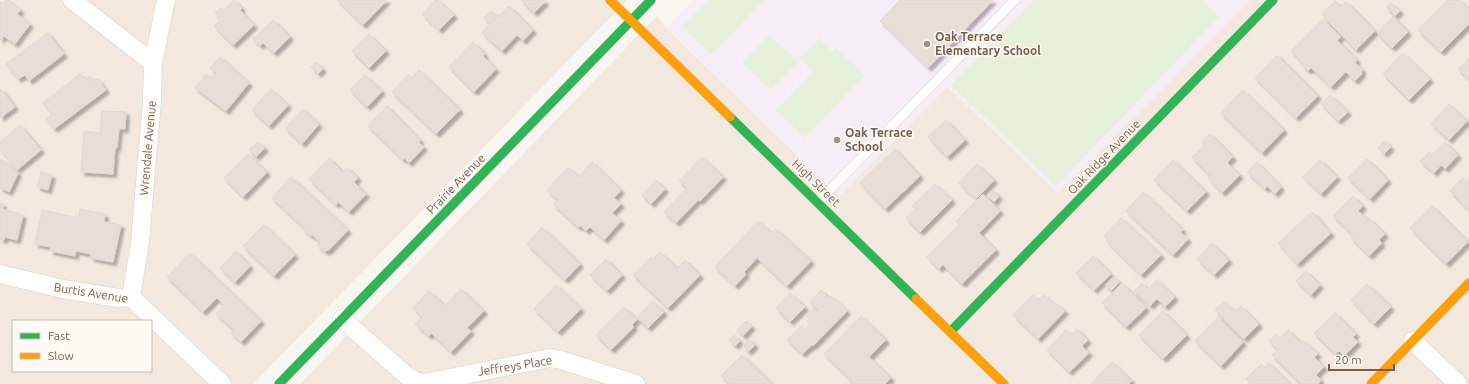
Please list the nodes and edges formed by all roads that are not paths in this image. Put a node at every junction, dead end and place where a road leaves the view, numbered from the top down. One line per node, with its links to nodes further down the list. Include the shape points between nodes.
1 (72, 0): 10 (street)
2 (166, 0): 10 (street, Wrendale Avenue)
3 (610, 0): 9 (street, High Street)
4 (651, 0): 9 (street, Prairie Avenue)
5 (1015, 0): 11 (lane)
6 (1256, 0): 8 (lane)
7 (1274, 0): 8 (street, Oak Ridge Avenue)
8 (1265, 9): 16 (street, Oak Ridge Avenue)
9 (631, 21): 11 (street, High Street); 15 (street, Prairie Avenue)
10 (153, 64): 14 (street, Wrendale Avenue, via 140,242)
11 (818, 202): 16 (street, High Street)
12 (0, 274): 14 (street, Burtis Avenue, via 63,289 118,298)
13 (1469, 283): 17 (street)
14 (131, 297): 18 (street, Burtis Avenue)
15 (342, 319): 19 (street, Prairie Avenue); 20 (street, Jeffreys Place, via 407,376 424,383 550,358)
16 (951, 332): 21 (street, High Street)
17 (1413, 341): 22 (street); 23 (street)
18 (222, 384)
19 (279, 384)
20 (636, 384)
21 (1004, 384)
22 (1371, 384)
23 (1458, 384)

